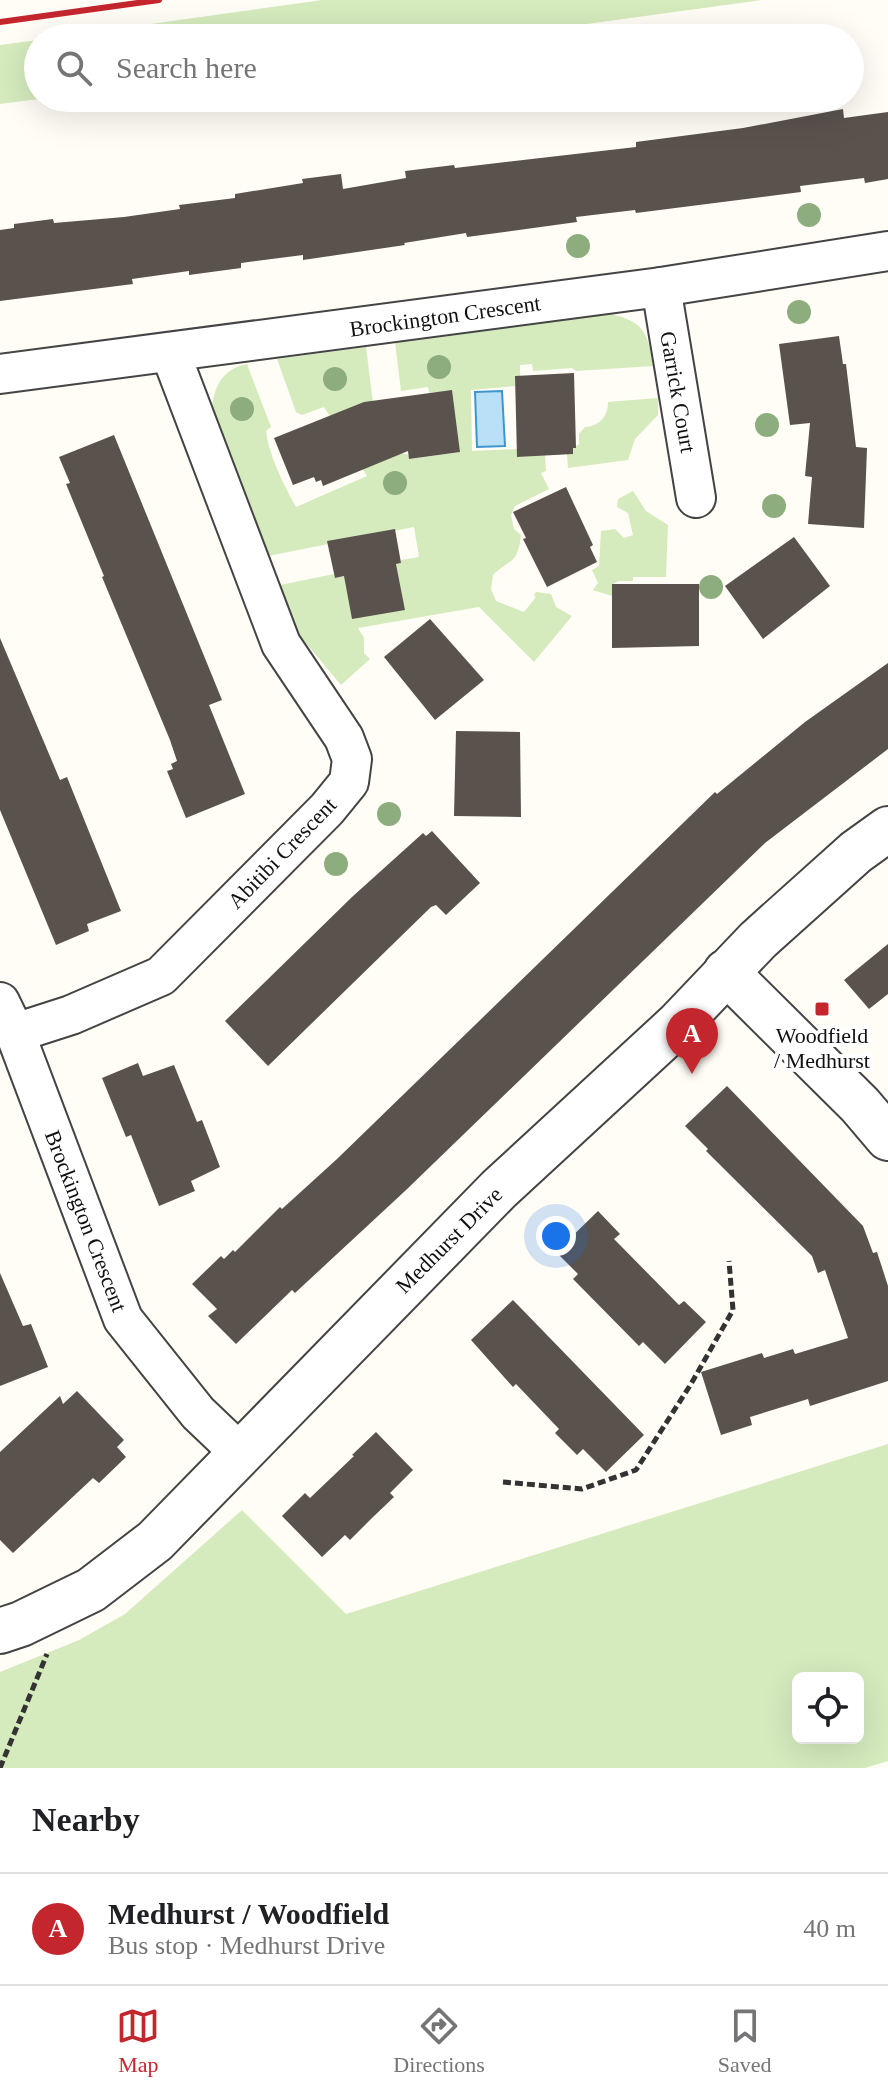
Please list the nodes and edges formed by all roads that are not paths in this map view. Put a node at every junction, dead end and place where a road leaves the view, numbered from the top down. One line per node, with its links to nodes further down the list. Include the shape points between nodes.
1 (888, 251): 2 (street, Brockington Crescent)
2 (661, 287): 3 (street, Brockington Crescent); 5 (street, Garrick Court)
3 (170, 352): 4 (street, Brockington Crescent); 8 (street, Abitibi Crescent, via 281,644 344,738 352,759 349,782 161,976 71,1015)
4 (0, 374)
5 (696, 498)
6 (888, 829): 7 (street, Medhurst Drive)
7 (726, 972): 9 (street); 10 (street, Medhurst Drive, via 678,1024 499,1189)
8 (7, 1018): 10 (street, Brockington Crescent, via 123,1319 198,1413)
9 (888, 1138)
10 (240, 1453): 11 (street, Medhurst Drive, via 155,1541 91,1590)
11 (0, 1631)

